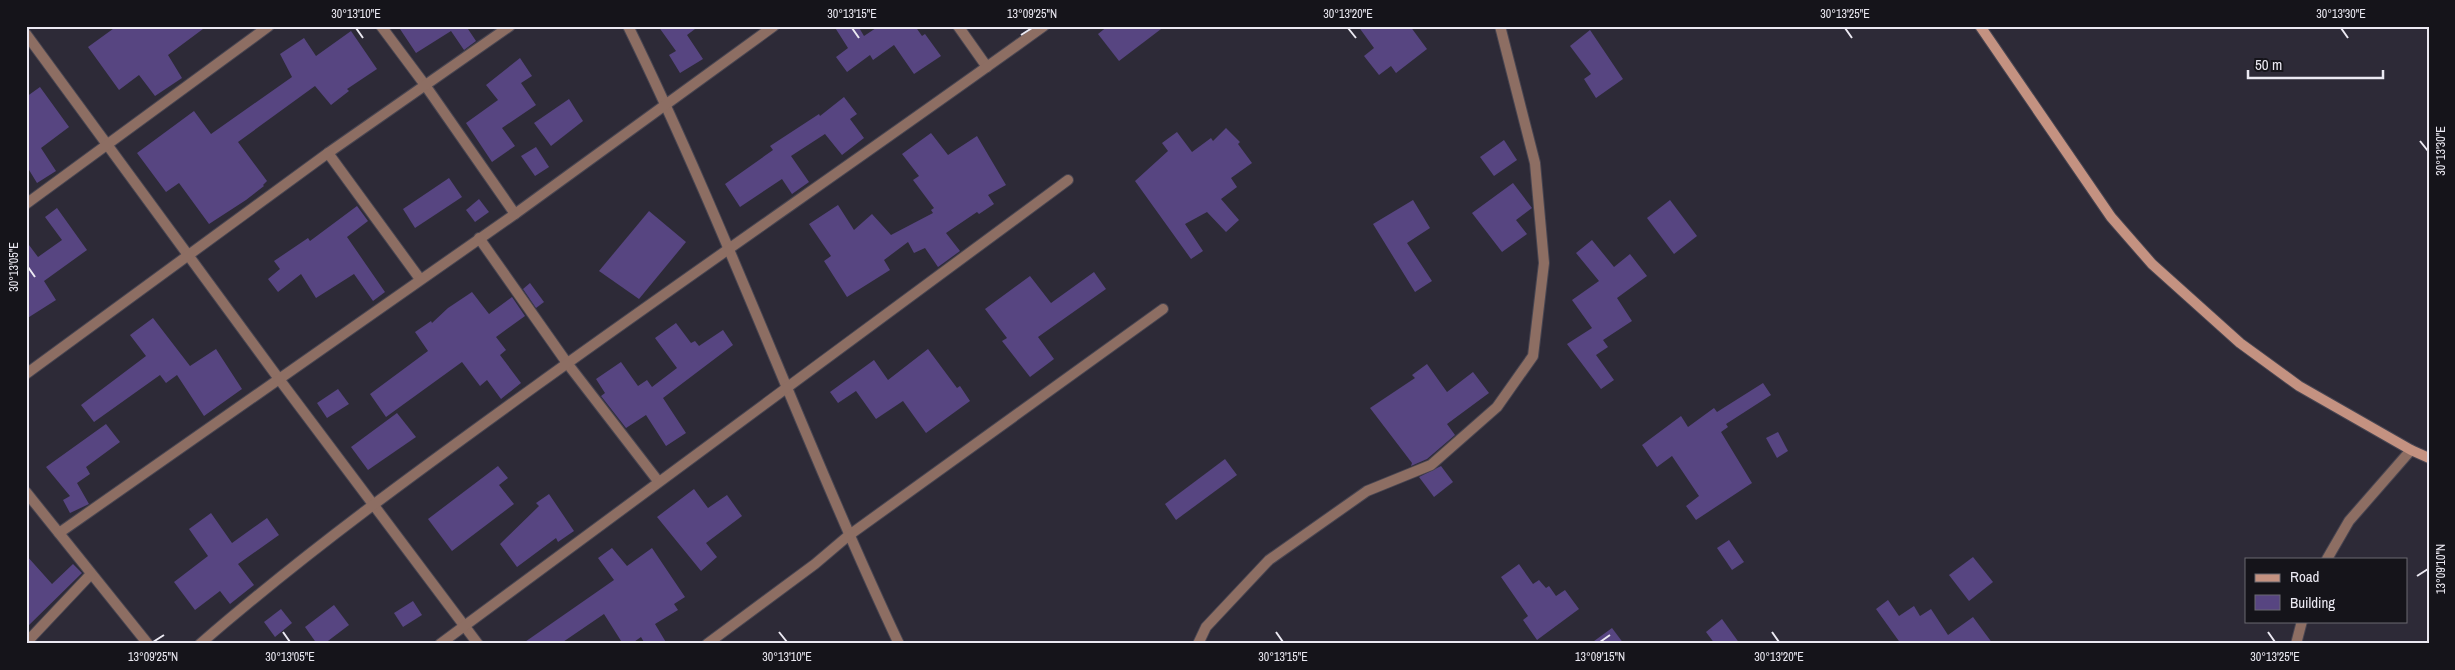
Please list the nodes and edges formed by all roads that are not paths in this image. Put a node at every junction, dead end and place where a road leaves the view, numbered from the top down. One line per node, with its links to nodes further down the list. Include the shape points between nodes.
1 (33, 26): 11 (street)
2 (269, 26): 15 (street)
3 (381, 26): 13 (street)
4 (510, 26): 13 (street)
5 (628, 26): 14 (street)
6 (774, 26): 14 (street)
7 (958, 26): 12 (street)
8 (1044, 26): 12 (street)
9 (1500, 26): 47 (street, via 1535,163 1544,263 1533,356 1497,407 1431,465 1367,491 1269,560 1206,627)
10 (1980, 26): 29 (street, via 2110,217 2152,264 2240,343 2298,386)
11 (26, 33): 15 (street)
12 (987, 67): 21 (street)
13 (425, 84): 16 (street); 19 (street)
14 (666, 104): 19 (street); 21 (street)
15 (107, 144): 18 (street); 22 (street)
16 (328, 153): 22 (street); 23 (street)
17 (1068, 180): 28 (street)
18 (26, 204)
19 (514, 214): 20 (street)
20 (479, 238): 23 (street); 25 (street)
21 (729, 248): 25 (street); 28 (street)
22 (189, 254): 26 (street); 27 (street)
23 (420, 279): 27 (street)
24 (1163, 309): 35 (street)
25 (567, 363): 31 (street); 33 (street)
26 (26, 374)
27 (278, 379): 33 (street); 34 (street)
28 (787, 386): 31 (street); 35 (street)
29 (2411, 450): 30 (street); 36 (street, via 2349,521)
30 (2429, 458)
31 (658, 482): 39 (street)
32 (26, 492): 34 (street)
33 (373, 502): 39 (street); 42 (street)
34 (59, 533): 37 (street)
35 (848, 536): 45 (street); 46 (street)
36 (2328, 558)
37 (91, 574): 40 (street); 41 (street)
38 (2302, 622): 48 (street)
39 (465, 624): 43 (street); 44 (street)
40 (28, 639)
41 (148, 644)
42 (200, 644)
43 (440, 644)
44 (478, 644)
45 (708, 644)
46 (899, 644)
47 (1198, 644)
48 (2296, 644)

